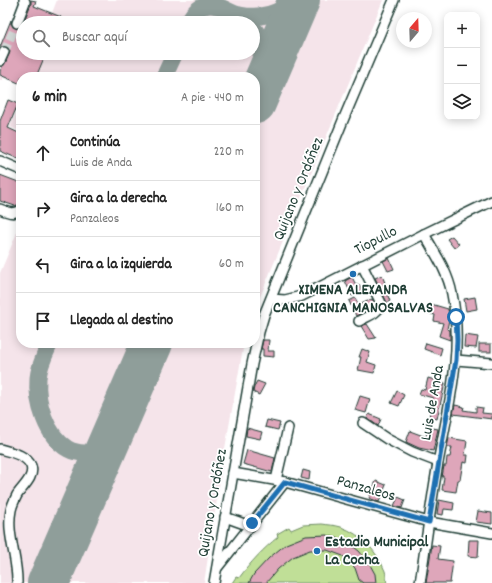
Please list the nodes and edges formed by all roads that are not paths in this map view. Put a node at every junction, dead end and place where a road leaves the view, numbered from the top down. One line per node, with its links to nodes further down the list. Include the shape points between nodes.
1 (24, 0): 3 (street)
2 (394, 0): 13 (street, Quijano y Ordóñez)
3 (20, 16)
4 (4, 52): 5 (street)
5 (0, 61)
6 (0, 161): 7 (street)
7 (16, 168)
8 (492, 201): 11 (street, Tiopullo)
9 (0, 209): 10 (street)
10 (16, 212)
11 (424, 234): 12 (street, Tiopullo); 17 (street, Luis de Anda, via 447,274 452,292 456,317)
12 (362, 265): 13 (street, Tiopullo, via 302,296 285,300); 14 (street, via 381,303 378,311)
13 (271, 299): 15 (street, Quijano y Ordóñez)
14 (359, 321)
15 (260, 329)
16 (256, 348): 23 (street, Quijano y Ordóñez)
17 (456, 360): 18 (street); 22 (street, Luis de Anda)
18 (492, 363)
19 (363, 423): 22 (street, via 412,452)
20 (288, 428): 24 (street)
21 (0, 448): 30 (street, via 21,456 29,461 32,468 17,496 10,524)
22 (438, 462): 26 (street, Luis de Anda)
23 (233, 473): 24 (street, Panzaleos); 25 (street, Quijano y Ordóñez)
24 (280, 481): 26 (street, Panzaleos); 27 (street)
25 (225, 517): 27 (street); 29 (street, Quijano y Ordóñez)
26 (429, 522): 28 (street, Panzaleos); 32 (street, Luis de Anda)
27 (250, 526): 29 (street)
28 (492, 533)
29 (216, 569): 31 (street, Quijano y Ordóñez)
30 (18, 583)
31 (214, 583)
32 (420, 583)

